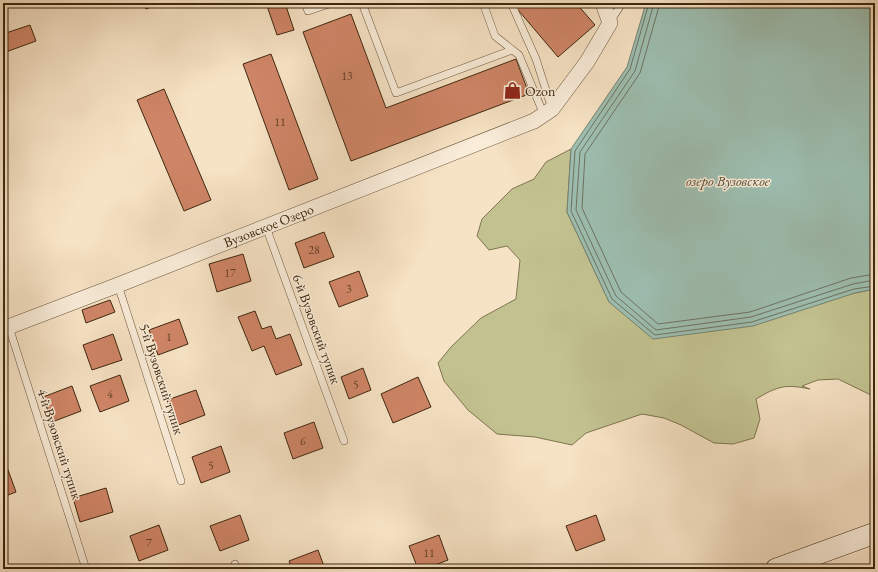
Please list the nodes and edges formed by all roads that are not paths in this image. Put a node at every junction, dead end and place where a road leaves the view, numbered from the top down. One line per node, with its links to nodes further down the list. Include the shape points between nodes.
1 (306, 3): 2 (lane, via 308,11)
2 (332, 3)
3 (362, 3): 9 (lane, via 396,93)
4 (483, 3): 9 (lane, via 495,36)
5 (512, 3): 10 (lane, via 536,59)
6 (603, 3): 8 (street)
7 (622, 3): 8 (lane)
8 (610, 23): 10 (street, via 587,62)
9 (512, 50): 10 (lane, via 519,55 524,65)
10 (543, 115): 11 (street, Вузовское Озеро)
11 (266, 227): 12 (street, Вузовское Озеро); 14 (lane, 6-й Вузовский тупик)
12 (118, 285): 13 (street, Вузовское Озеро); 15 (lane, 5-й Вузовский тупик)
13 (6, 328): 18 (lane, 4-й Вузовский тупик)
14 (344, 441)
15 (181, 480)
16 (875, 533): 19 (main road)
17 (875, 537): 20 (main road)
18 (86, 569)
19 (776, 569)
20 (787, 569)

